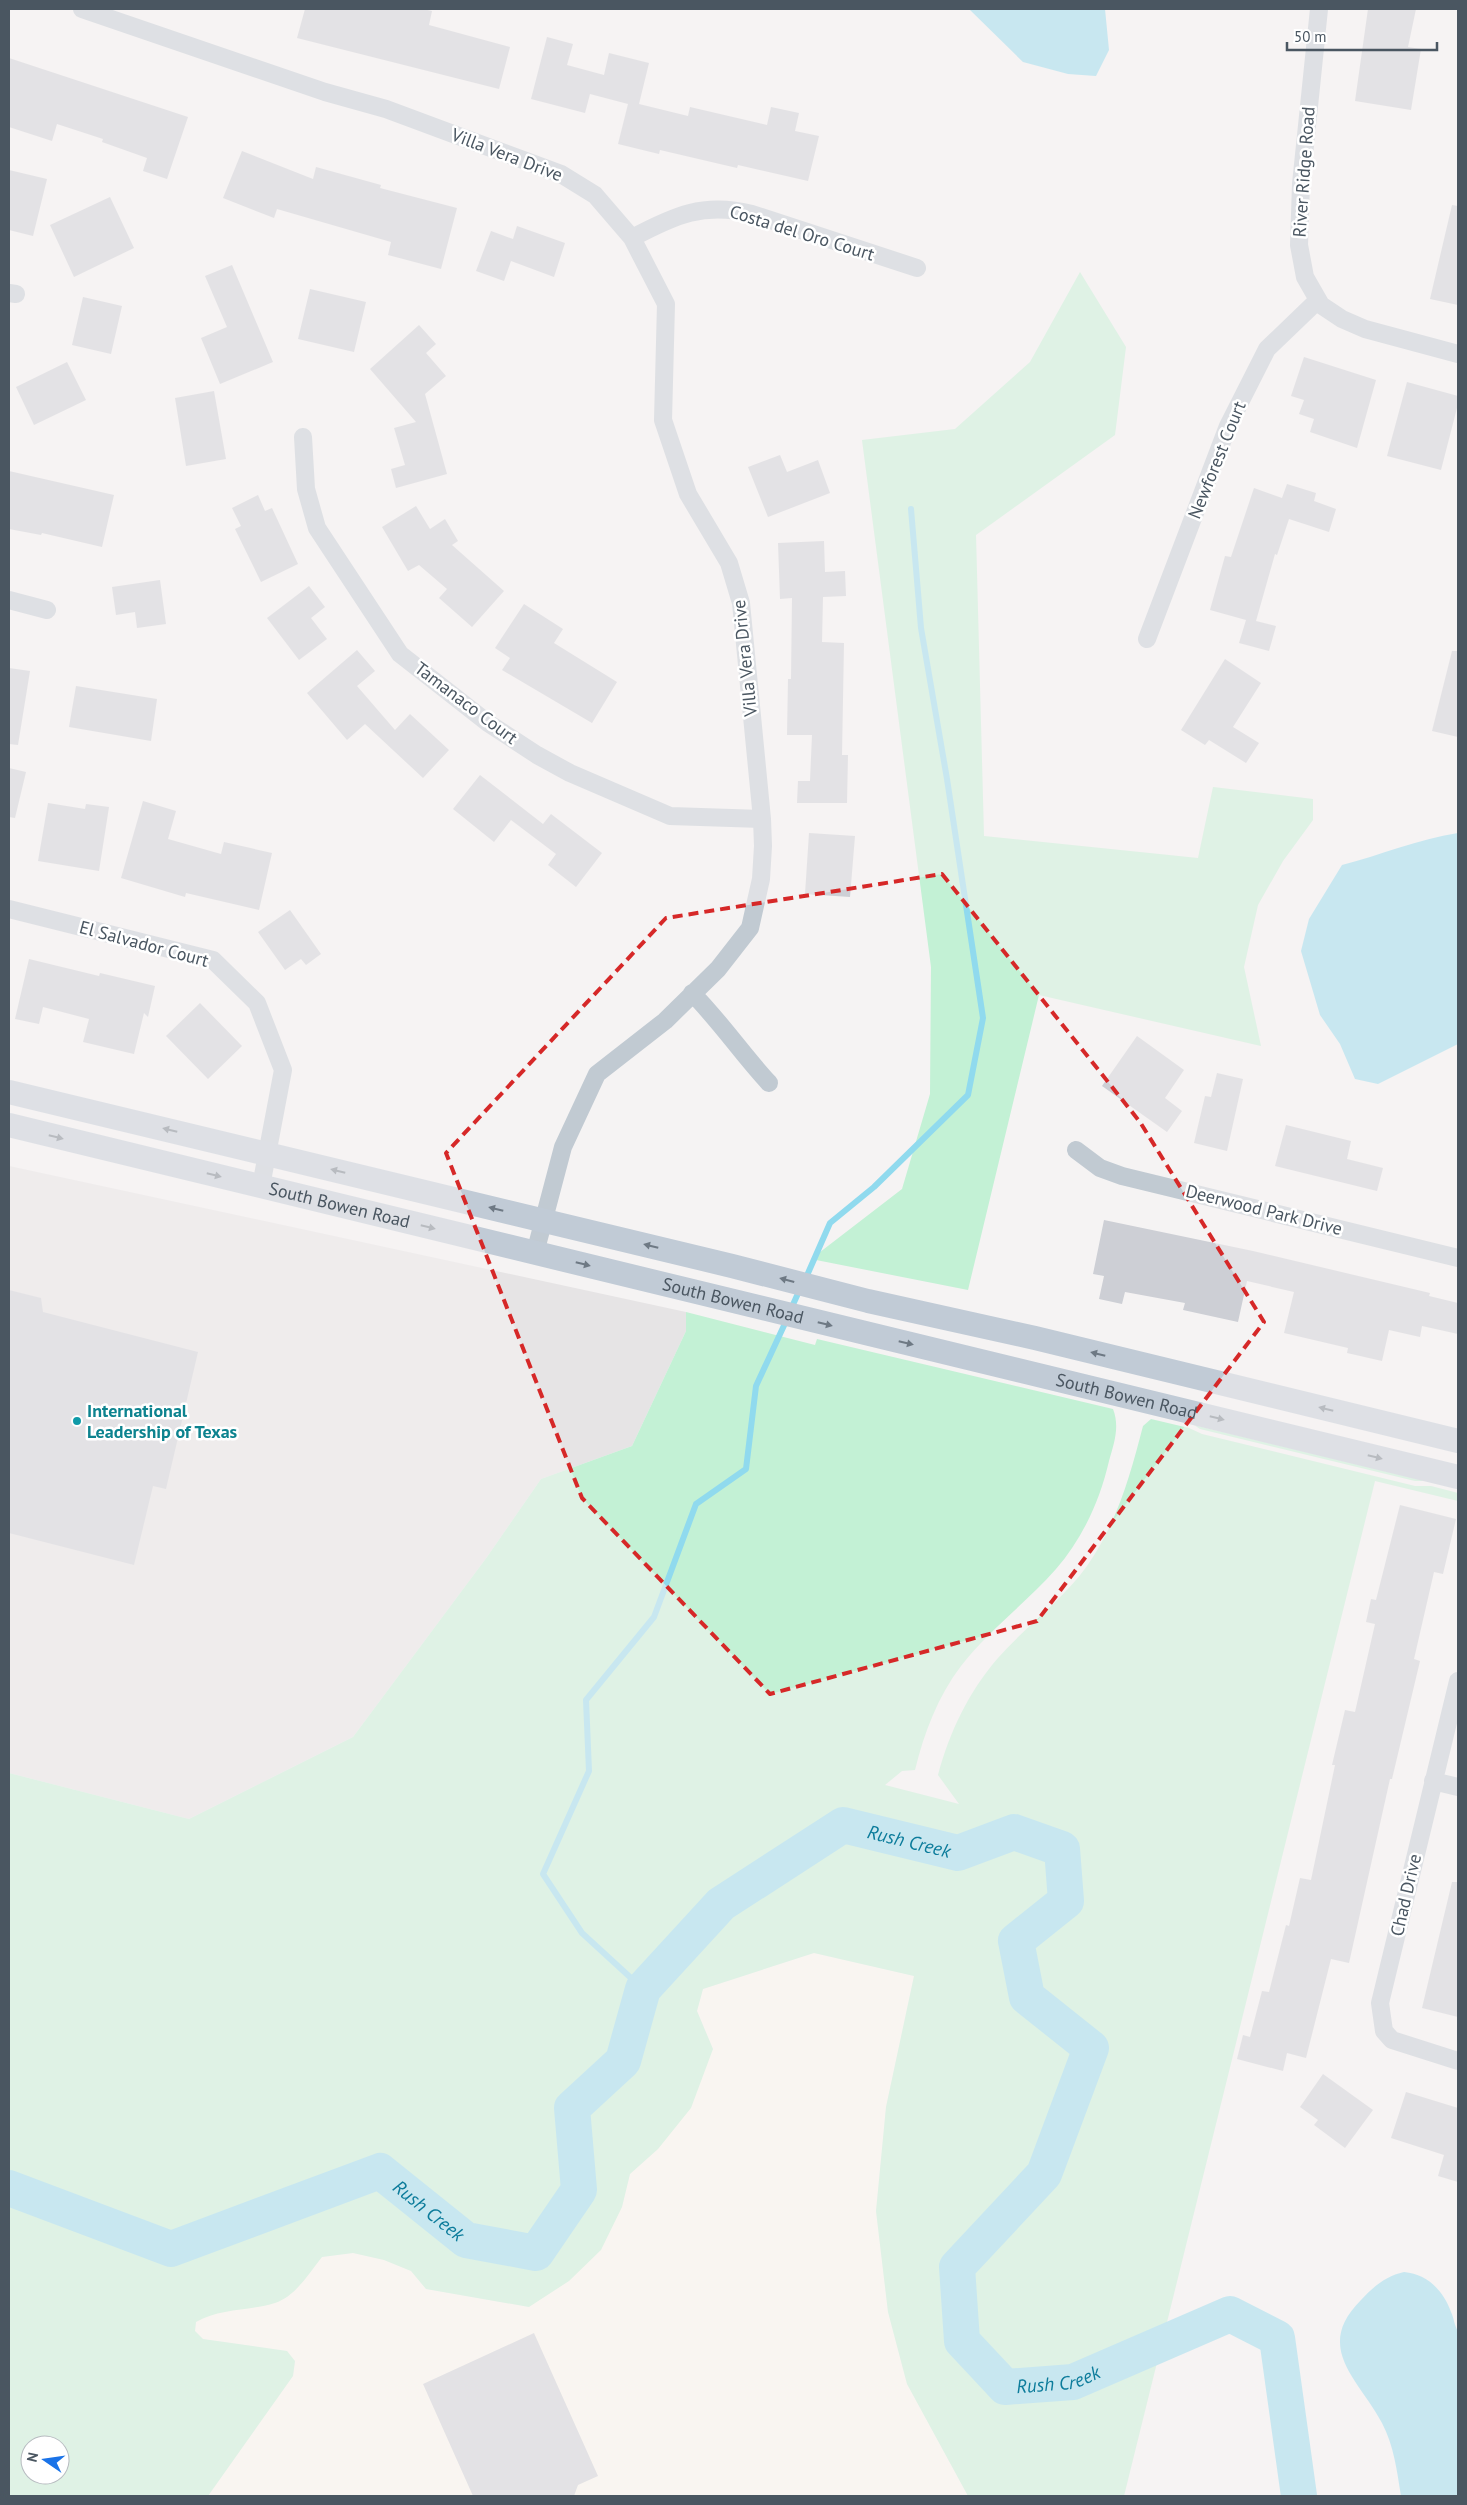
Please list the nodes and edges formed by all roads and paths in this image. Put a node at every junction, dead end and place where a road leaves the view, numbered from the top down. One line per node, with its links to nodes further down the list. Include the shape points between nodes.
1 (82, 9): 3 (street, Villa Vera Drive, via 325,92 386,109 561,174 595,195)
2 (1319, 9): 5 (street, River Ridge Road, via 1299,245 1305,277)
3 (632, 238): 4 (street, Costa del Oro Court, via 668,219 706,209 729,208); 11 (street, Villa Vera Drive, via 666,304 663,420 688,494 729,563 741,602)
4 (917, 268)
5 (1318, 300): 6 (street, River Ridge Road, via 1342,319 1365,329); 10 (street, Newforest Court, via 1267,349 1228,426)
6 (1458, 354)
7 (303, 437): 11 (street, Tamanaco Court, via 306,490 317,528 400,654 488,723 570,773 670,816)
8 (9, 600): 9 (street)
9 (47, 610)
10 (1147, 639)
11 (762, 819): 13 (street, Villa Vera Drive, via 761,879 750,928 718,969)
12 (9, 909): 18 (street, El Salvador Court, via 213,960 257,1003 283,1070)
13 (692, 993): 14 (street); 20 (street, Villa Vera Drive, via 665,1021 597,1074 563,1147)
14 (769, 1083)
15 (9, 1092): 18 (main road, South Bowen Road, one-way to 15)
16 (9, 1125): 19 (main road, South Bowen Road, one-way to 19)
17 (1076, 1150): 22 (street, Deerwood Park Drive, via 1100,1168 1122,1176)
18 (268, 1154): 19 (street, El Salvador Court); 20 (main road, South Bowen Road, one-way to 18)
19 (261, 1186): 21 (main road, South Bowen Road, one-way to 21)
20 (543, 1220): 21 (street, Villa Vera Drive); 23 (main road, South Bowen Road, one-way to 20)
21 (536, 1253): 24 (main road, South Bowen Road, one-way to 24)
22 (1458, 1258)
23 (1458, 1441)
24 (1458, 1477)
25 (1458, 1681): 26 (street, Chad Drive)
26 (1434, 1781): 27 (street); 28 (street, Chad Drive, via 1380,2003 1380,2018 1392,2040)
27 (1458, 1787)
28 (1458, 2061)

